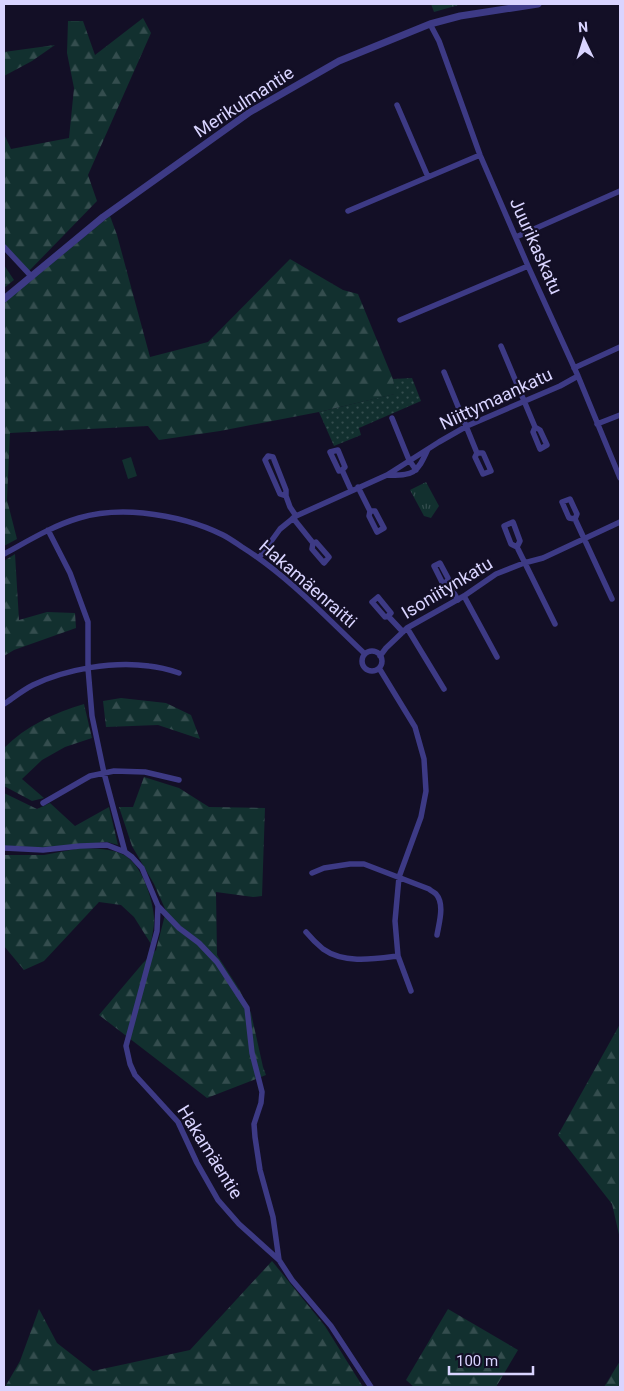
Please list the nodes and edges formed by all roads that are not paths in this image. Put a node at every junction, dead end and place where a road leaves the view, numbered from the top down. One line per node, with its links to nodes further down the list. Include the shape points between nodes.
1 (538, 4): 2 (street, Merikulmantie)
2 (430, 24): 4 (street, Juurikaskatu); 11 (street, Merikulmantie, via 339,61 250,112 104,217)
3 (397, 105): 5 (street)
4 (480, 155): 5 (street); 8 (street, Juurikaskatu)
5 (428, 177): 7 (street)
6 (620, 191): 8 (street)
7 (348, 211)
8 (516, 237): 10 (street, Juurikaskatu)
9 (4, 247): 11 (street)
10 (528, 266): 13 (street); 16 (street, Juurikaskatu)
11 (32, 277): 12 (street, Merikulmantie)
12 (4, 299)
13 (400, 320)
14 (501, 346): 19 (street)
15 (620, 347): 16 (street)
16 (574, 368): 18 (street, Juurikaskatu)
17 (444, 372): 23 (street)
18 (578, 376): 19 (street, Niittymaankatu); 22 (street, Juurikaskatu)
19 (524, 402): 23 (street, Niittymaankatu); 24 (street)
20 (620, 415): 22 (street)
21 (392, 418): 27 (street)
22 (597, 424): 33 (street, Juurikaskatu)
23 (466, 426): 25 (street, Niittymaankatu); 26 (street)
24 (535, 427)
25 (428, 449): 27 (street, Niittymaankatu); 29 (street, Niittymaankatu)
26 (477, 453)
27 (409, 460): 29 (street); 31 (street, Niittymaankatu)
28 (342, 470): 35 (street)
29 (416, 470): 31 (street, Niittymaankatu, via 410,474)
30 (279, 474): 32 (street); 32 (street, via 270,455 265,460); 36 (street)
31 (387, 475): 34 (street, Niittymaankatu)
32 (272, 476): 36 (street, via 280,494)
33 (620, 478)
34 (358, 488): 35 (street, Niittymaankatu); 37 (street)
35 (352, 490): 38 (street, Niittymaankatu)
36 (286, 496): 38 (street)
37 (370, 511)
38 (294, 517): 43 (street); 46 (street, Niittymaankatu, via 280,529)
39 (575, 519): 42 (street)
40 (620, 522): 42 (street, Isoniitynkatu)
41 (48, 530): 45 (street, Hakamäenraitti); 46 (street, Hakamäenraitti, via 96,514 135,512 162,515 218,533); 58 (street, via 70,573 88,622)
42 (584, 539): 47 (street, Isoniitynkatu); 50 (street)
43 (313, 543)
44 (516, 547): 47 (street)
45 (4, 554)
46 (259, 558): 55 (street, Hakamäenraitti)
47 (524, 563): 49 (street, Isoniitynkatu, via 496,574); 53 (street)
48 (448, 583): 51 (street)
49 (464, 596): 51 (street, Isoniitynkatu); 57 (street)
50 (612, 599)
51 (458, 600): 54 (street, Isoniitynkatu)
52 (388, 616): 54 (street)
53 (555, 624)
54 (405, 630): 56 (street, Isoniitynkatu); 61 (street)
55 (365, 654): 56 (street, via 375,652); 59 (street, via 364,668 370,672)
56 (380, 656): 59 (street)
57 (497, 657)
58 (88, 668): 60 (street, via 122,664 151,666); 62 (street, via 32,685); 63 (street, via 92,716)
59 (379, 668): 69 (street, via 414,727 424,759 426,791 421,817)
60 (179, 673)
61 (444, 689)
62 (4, 704)
63 (104, 773): 64 (street, via 145,772); 65 (street, via 90,776); 67 (street)
64 (179, 780)
65 (43, 803)
66 (4, 848): 67 (street, via 43,850 106,846)
67 (125, 852): 70 (street, Hakamäentie, via 142,868)
68 (312, 873): 69 (street, via 324,868 364,864)
69 (399, 877): 72 (street, via 437,895 440,909); 73 (street, via 395,921)
70 (158, 906): 75 (street, via 217,962 247,1008 252,1053 262,1092 254,1137 273,1217); 75 (street, Hakamäentie, via 157,931 126,1046 130,1064 135,1075 178,1122 218,1200)
71 (306, 932): 73 (street, via 333,955 354,959)
72 (437, 935)
73 (398, 956): 74 (street)
74 (411, 991)
75 (279, 1260): 76 (street, Hakamäentie, via 331,1326)
76 (371, 1387)

